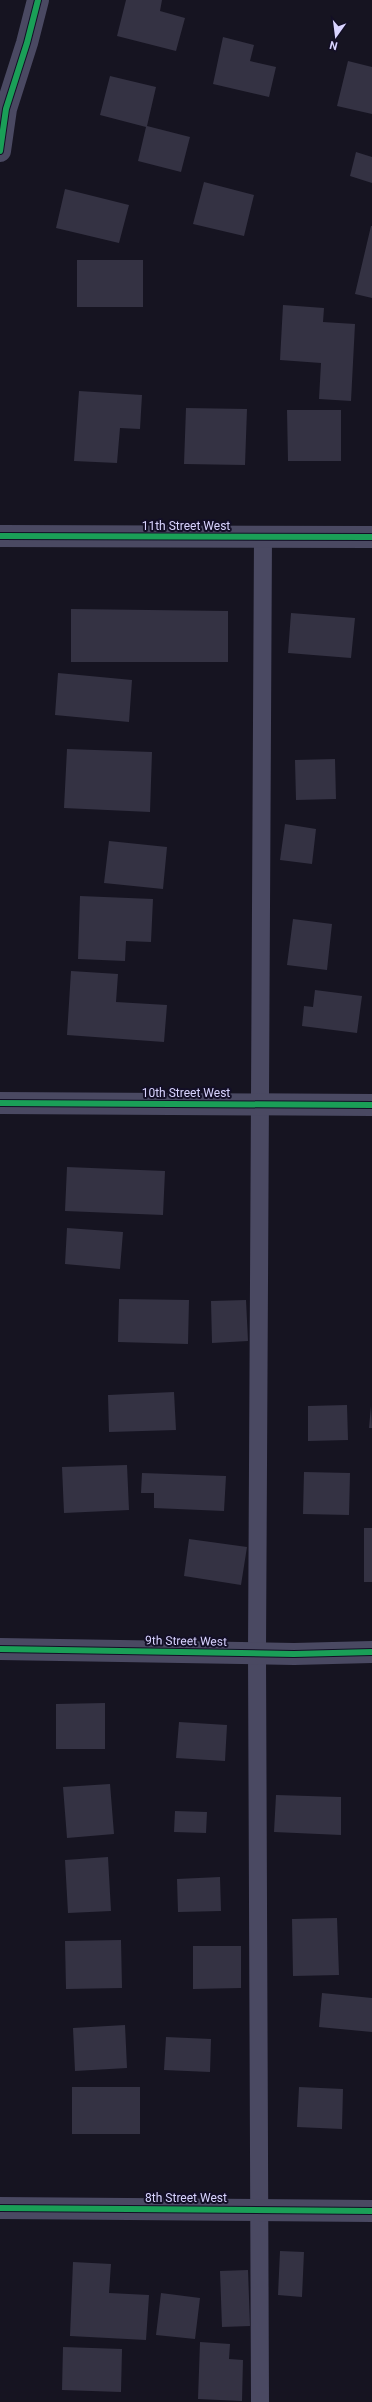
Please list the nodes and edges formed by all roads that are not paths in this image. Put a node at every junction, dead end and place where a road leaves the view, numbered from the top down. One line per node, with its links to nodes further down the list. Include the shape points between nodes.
1 (38, 0): 2 (street, via 6,109)
2 (0, 151)
3 (0, 536): 4 (street, 11th Street West)
4 (263, 537): 5 (street, 11th Street West); 7 (lane)
5 (372, 537)
6 (0, 1103): 7 (street, 10th Street West)
7 (260, 1104): 8 (street, 10th Street West); 11 (lane)
8 (372, 1104)
9 (0, 1649): 11 (street, 9th Street West)
10 (372, 1652): 11 (street, 9th Street West)
11 (257, 1653): 13 (lane)
12 (0, 2208): 13 (street, 8th Street West)
13 (260, 2210): 14 (street, 8th Street West); 15 (lane)
14 (372, 2211)
15 (260, 2402)

